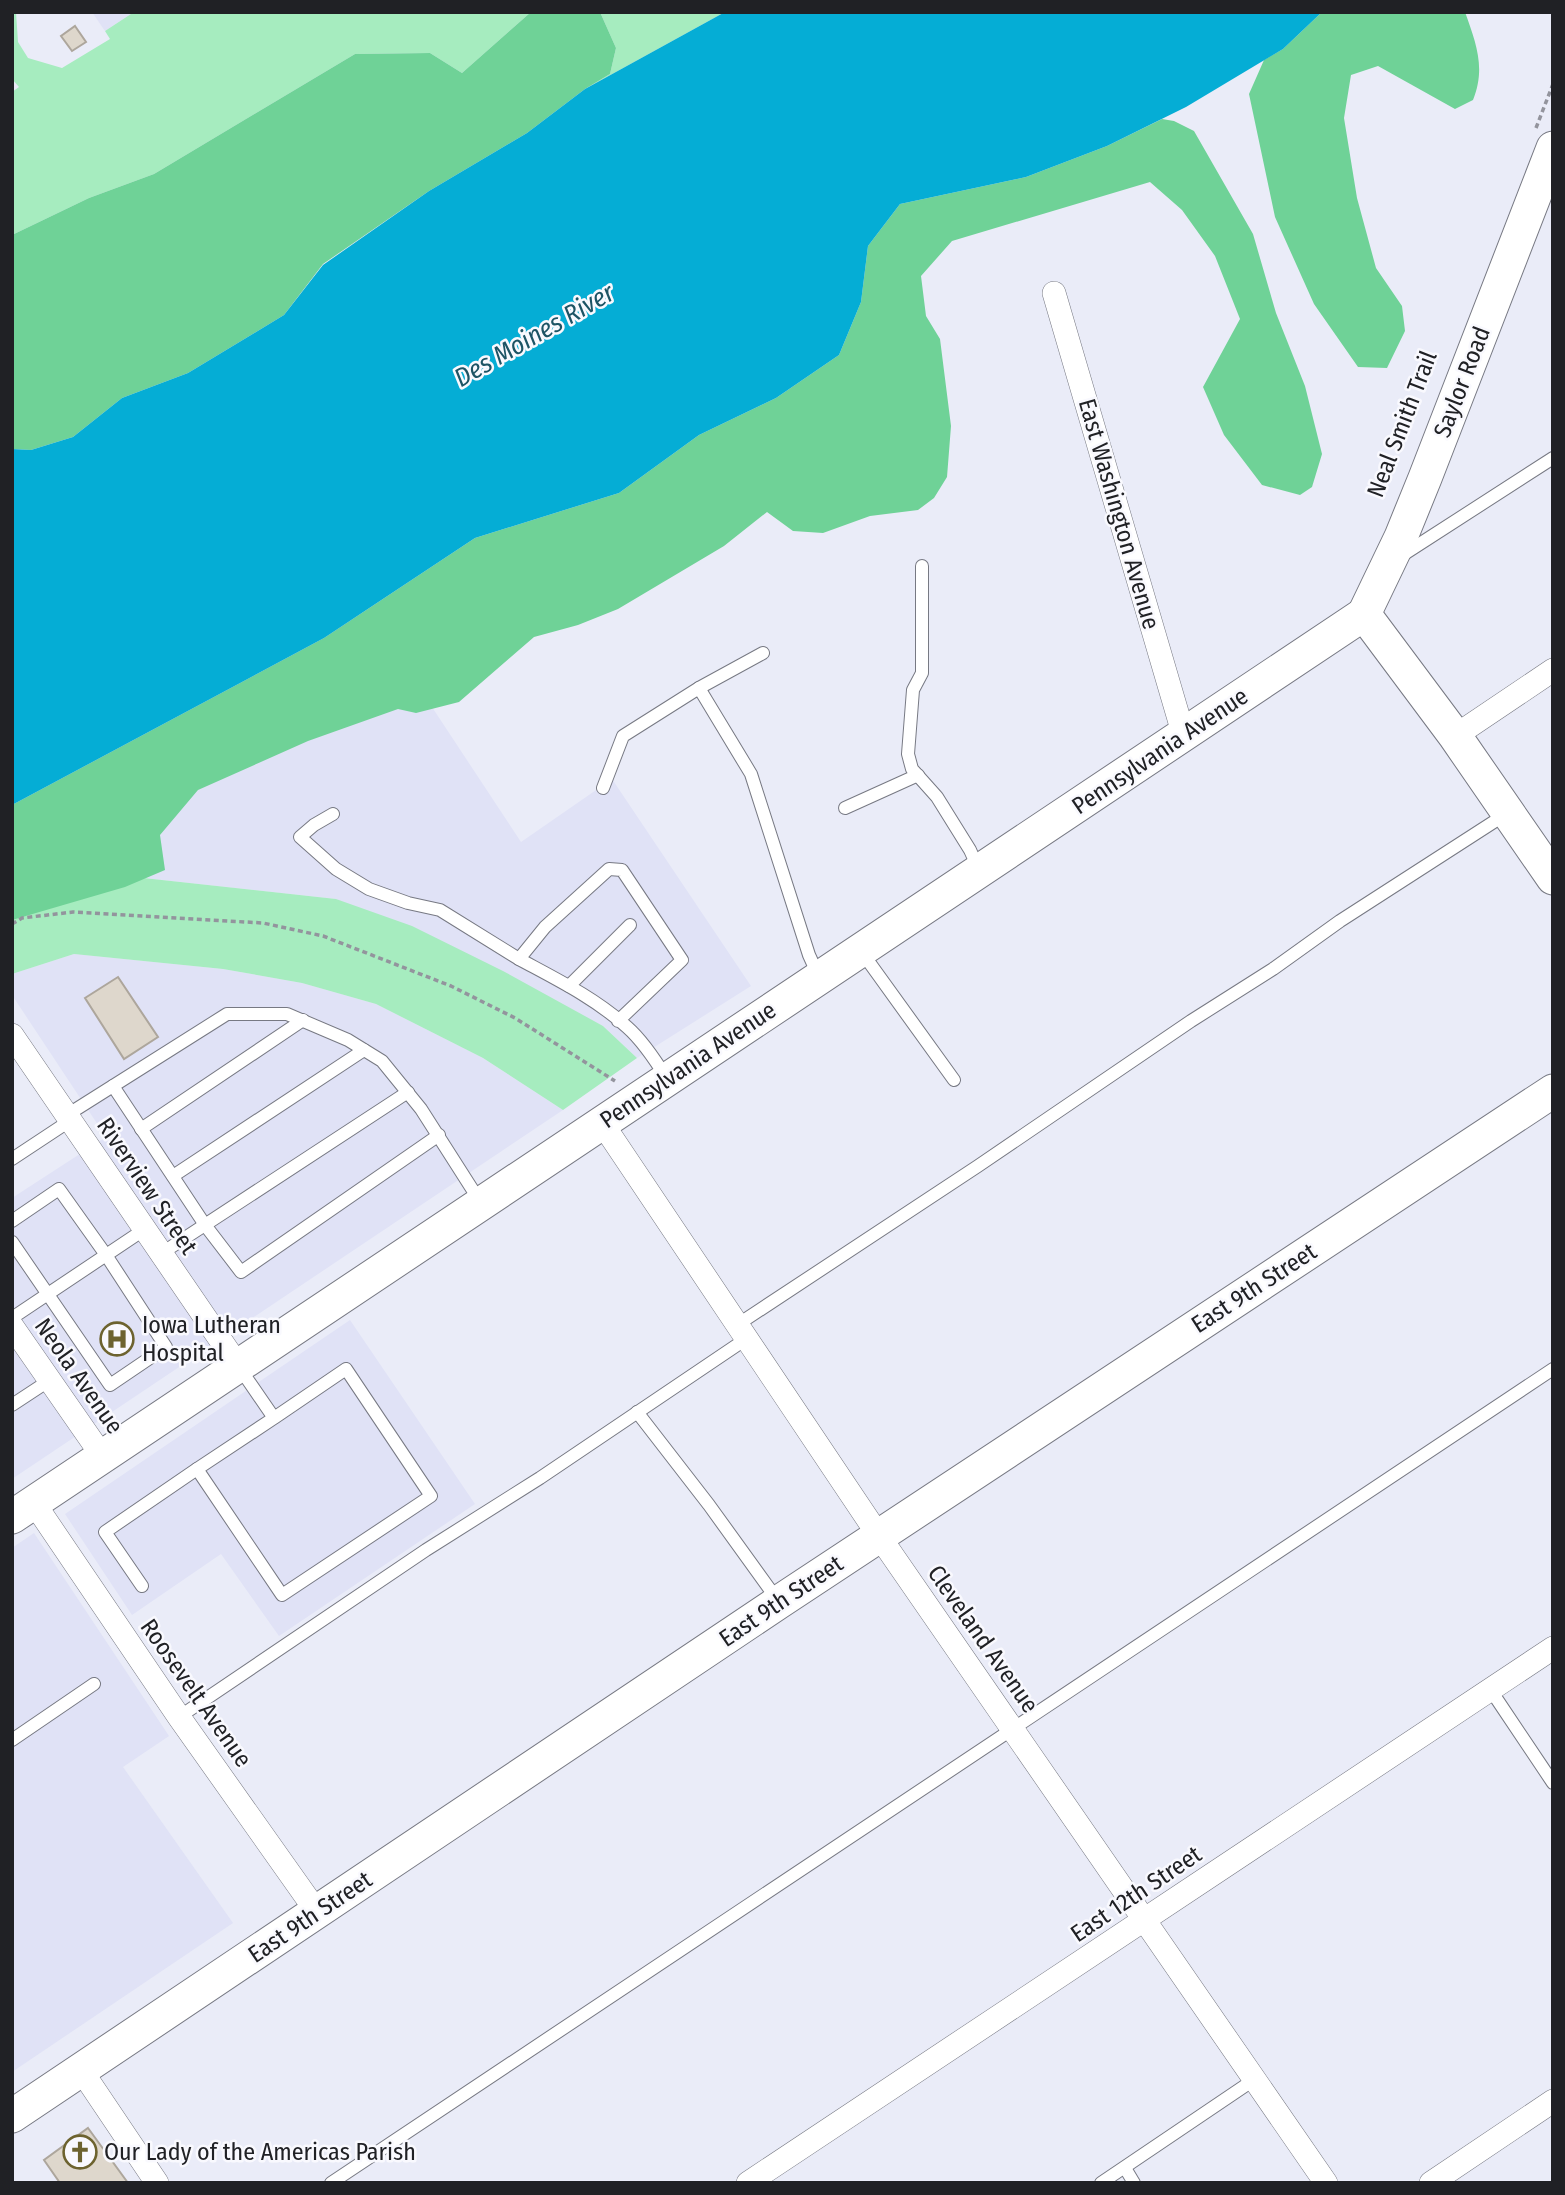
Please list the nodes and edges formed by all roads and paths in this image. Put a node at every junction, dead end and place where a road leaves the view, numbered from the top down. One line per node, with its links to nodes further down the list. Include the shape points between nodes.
1 (1553, 84): 2 (path)
2 (1543, 141): 6 (street, Saylor Road, via 1425,478)
3 (1054, 293): 11 (street, East Washington Avenue)
4 (1553, 458): 6 (lane)
5 (922, 566): 13 (lane, via 922,673 913,690 908,754)
6 (1386, 566): 7 (street, Saylor Road)
7 (1364, 614): 11 (street, Pennsylvania Avenue); 12 (street)
8 (763, 653): 10 (lane)
9 (1553, 670): 12 (street)
10 (699, 688): 14 (lane, via 623,736); 24 (lane, via 751,774)
11 (1184, 736): 18 (street, Pennsylvania Avenue)
12 (1455, 736): 16 (street)
13 (918, 775): 15 (lane); 18 (lane, via 937,797)
14 (603, 788)
15 (845, 807)
16 (1508, 813): 19 (street); 52 (lane, via 1191,1021)
17 (333, 814): 23 (lane, via 300,837 336,869 369,889 440,910)
18 (979, 871): 22 (street, Pennsylvania Avenue)
19 (1553, 878)
20 (12, 924): 32 (path, via 22,918 73,912 263,923 323,936 452,986 515,1018)
21 (630, 925): 25 (lane)
22 (860, 950): 24 (street, Pennsylvania Avenue); 31 (lane)
23 (519, 959): 25 (lane); 27 (lane, via 545,927 609,869 622,870 682,960)
24 (819, 978): 30 (street, Pennsylvania Avenue)
25 (569, 986): 27 (lane)
26 (303, 1020): 29 (lane); 33 (lane, via 287,1014 227,1014); 38 (lane)
27 (618, 1021): 30 (lane, via 654,1058)
28 (12, 1035): 36 (street, Riverview Street)
29 (364, 1050): 35 (lane, via 382,1061); 41 (lane)
30 (667, 1079): 37 (street, Pennsylvania Avenue)
31 (954, 1080)
32 (617, 1081)
33 (113, 1086): 36 (lane); 38 (lane)
34 (1553, 1091): 62 (street, East 9th Street)
35 (408, 1092): 39 (lane); 44 (lane)
36 (69, 1117): 40 (lane); 45 (street, Riverview Street)
37 (602, 1123): 42 (street, Pennsylvania Avenue); 52 (street, Cleveland Avenue)
38 (141, 1129): 41 (lane)
39 (439, 1135): 42 (lane); 44 (lane, via 241,1272)
40 (12, 1159)
41 (173, 1176): 44 (lane)
42 (482, 1204): 53 (street, Pennsylvania Avenue)
43 (12, 1221): 48 (lane, via 59,1189)
44 (205, 1224): 47 (lane)
45 (145, 1229): 47 (street, Riverview Street); 48 (lane)
46 (12, 1242): 49 (lane)
47 (162, 1253): 53 (street, Riverview Street)
48 (106, 1255): 49 (lane); 49 (lane, via 166,1347 110,1385)
49 (47, 1295): 50 (lane)
50 (12, 1318)
51 (12, 1326): 55 (street, Neola Avenue)
52 (741, 1332): 57 (lane); 62 (street, Cleveland Avenue)
53 (239, 1367): 58 (lane); 59 (street, Pennsylvania Avenue)
54 (1553, 1369): 69 (lane)
55 (50, 1380): 56 (lane); 59 (street, Neola Avenue)
56 (12, 1405)
57 (637, 1412): 64 (lane); 68 (lane)
58 (274, 1418): 60 (lane); 60 (lane, via 346,1369 431,1496 282,1595)
59 (103, 1457): 61 (street, Pennsylvania Avenue)
60 (197, 1469): 63 (lane, via 105,1532)
61 (23, 1510): 68 (street, Roosevelt Avenue)
62 (879, 1536): 64 (street, East 9th Street); 69 (street, Cleveland Avenue)
63 (142, 1586)
64 (779, 1602): 72 (street, East 9th Street)
65 (1553, 1648): 67 (street, East 12th Street)
66 (94, 1684): 70 (lane)
67 (1490, 1689): 71 (lane); 73 (street, East 12th Street)
68 (179, 1717): 72 (street, Roosevelt Avenue)
69 (1013, 1728): 73 (street, Cleveland Avenue); 80 (lane)
70 (12, 1740)
71 (1553, 1783)
72 (317, 1912): 74 (street, East 9th Street)
73 (1144, 1920): 75 (street, Cleveland Avenue); 81 (street, East 12th Street)
74 (81, 2070): 77 (street, East 9th Street); 79 (street)
75 (1255, 2079): 78 (lane); 84 (street, Cleveland Avenue)
76 (1553, 2101): 85 (street)
77 (12, 2116)
78 (1125, 2168): 82 (lane); 83 (lane)
79 (156, 2183)
80 (331, 2183)
81 (748, 2183)
82 (1101, 2183)
83 (1134, 2183)
84 (1326, 2183)
85 (1431, 2183)

